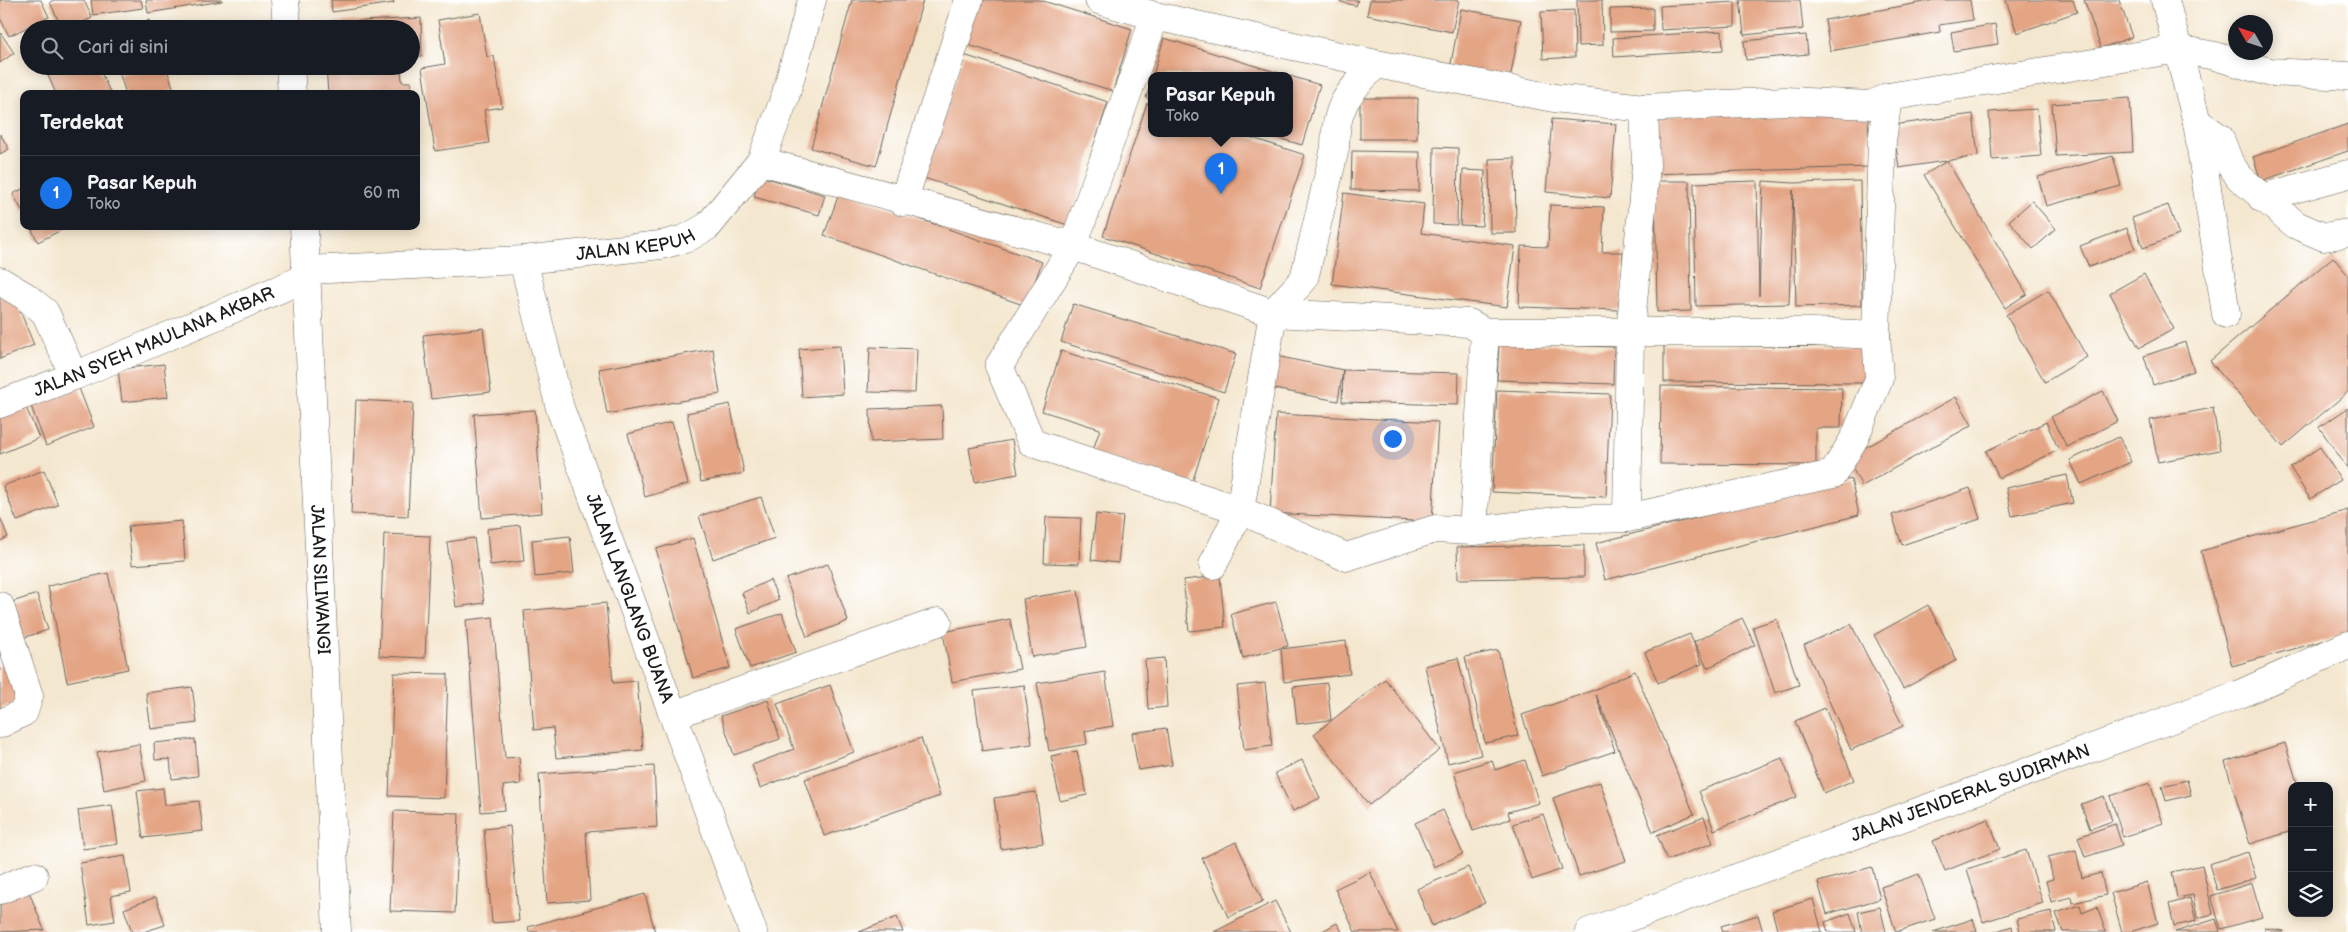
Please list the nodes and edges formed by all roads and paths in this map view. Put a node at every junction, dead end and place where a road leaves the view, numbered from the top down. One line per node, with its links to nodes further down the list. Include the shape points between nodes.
1 (284, 0): 7 (street)
2 (812, 0): 16 (street, JALAN KEPUH, via 785,98)
3 (969, 0): 19 (street)
4 (1099, 0): 6 (street)
5 (2165, 0): 8 (street)
6 (1155, 16): 9 (street); 22 (street)
7 (286, 20)
8 (2178, 49): 11 (street, via 2269,72); 13 (street); 15 (street)
9 (1376, 64): 14 (street, via 1554,98); 26 (street, via 1348,93 1335,126 1335,148 1304,279)
10 (291, 75): 12 (street)
11 (2348, 76)
12 (292, 90)
13 (1888, 97): 14 (street, via 1870,104 1785,100); 30 (street, via 1882,141)
14 (1644, 108): 29 (street, via 1646,166)
15 (2197, 122): 18 (street, via 2220,138 2239,177); 27 (street)
16 (759, 165): 19 (street); 23 (street, JALAN KEPUH, via 708,226 685,239 661,245)
17 (2348, 174): 18 (street)
18 (2262, 198): 21 (street, via 2309,232 2324,237)
19 (903, 202): 22 (street)
20 (304, 230): 24 (street, JALAN SILIWANGI)
21 (2348, 233)
22 (1073, 246): 26 (street); 34 (street, via 999,366 1032,443)
23 (523, 260): 24 (street, JALAN KEPUH); 40 (street, JALAN LANGLANG BUANA, via 560,408)
24 (307, 272): 31 (street, JALAN SYEH MAULANA AKBAR); 44 (street, JALAN SILIWANGI)
25 (0, 282): 31 (street, via 45,312)
26 (1272, 313): 28 (street, via 1469,323); 34 (street)
27 (2226, 314)
28 (1485, 332): 29 (street); 35 (street)
29 (1630, 333): 30 (street); 33 (street)
30 (1876, 334): 33 (street, via 1879,379 1855,437 1833,474)
31 (74, 376): 32 (street, JALAN SYEH MAULANA AKBAR)
32 (0, 404)
33 (1627, 518): 35 (street, via 1565,520)
34 (1237, 519): 35 (street, via 1346,557 1435,529); 36 (street)
35 (1473, 531)
36 (1215, 559)
37 (0, 606): 41 (street, via 29,696 24,712)
38 (938, 622): 40 (street)
39 (2348, 645): 46 (street, JALAN JENDERAL SUDIRMAN, via 2240,694)
40 (674, 715): 45 (street, JALAN LANGLANG BUANA)
41 (0, 724)
42 (34, 876): 43 (street)
43 (0, 890)
44 (337, 932)
45 (753, 932)
46 (1589, 932)

